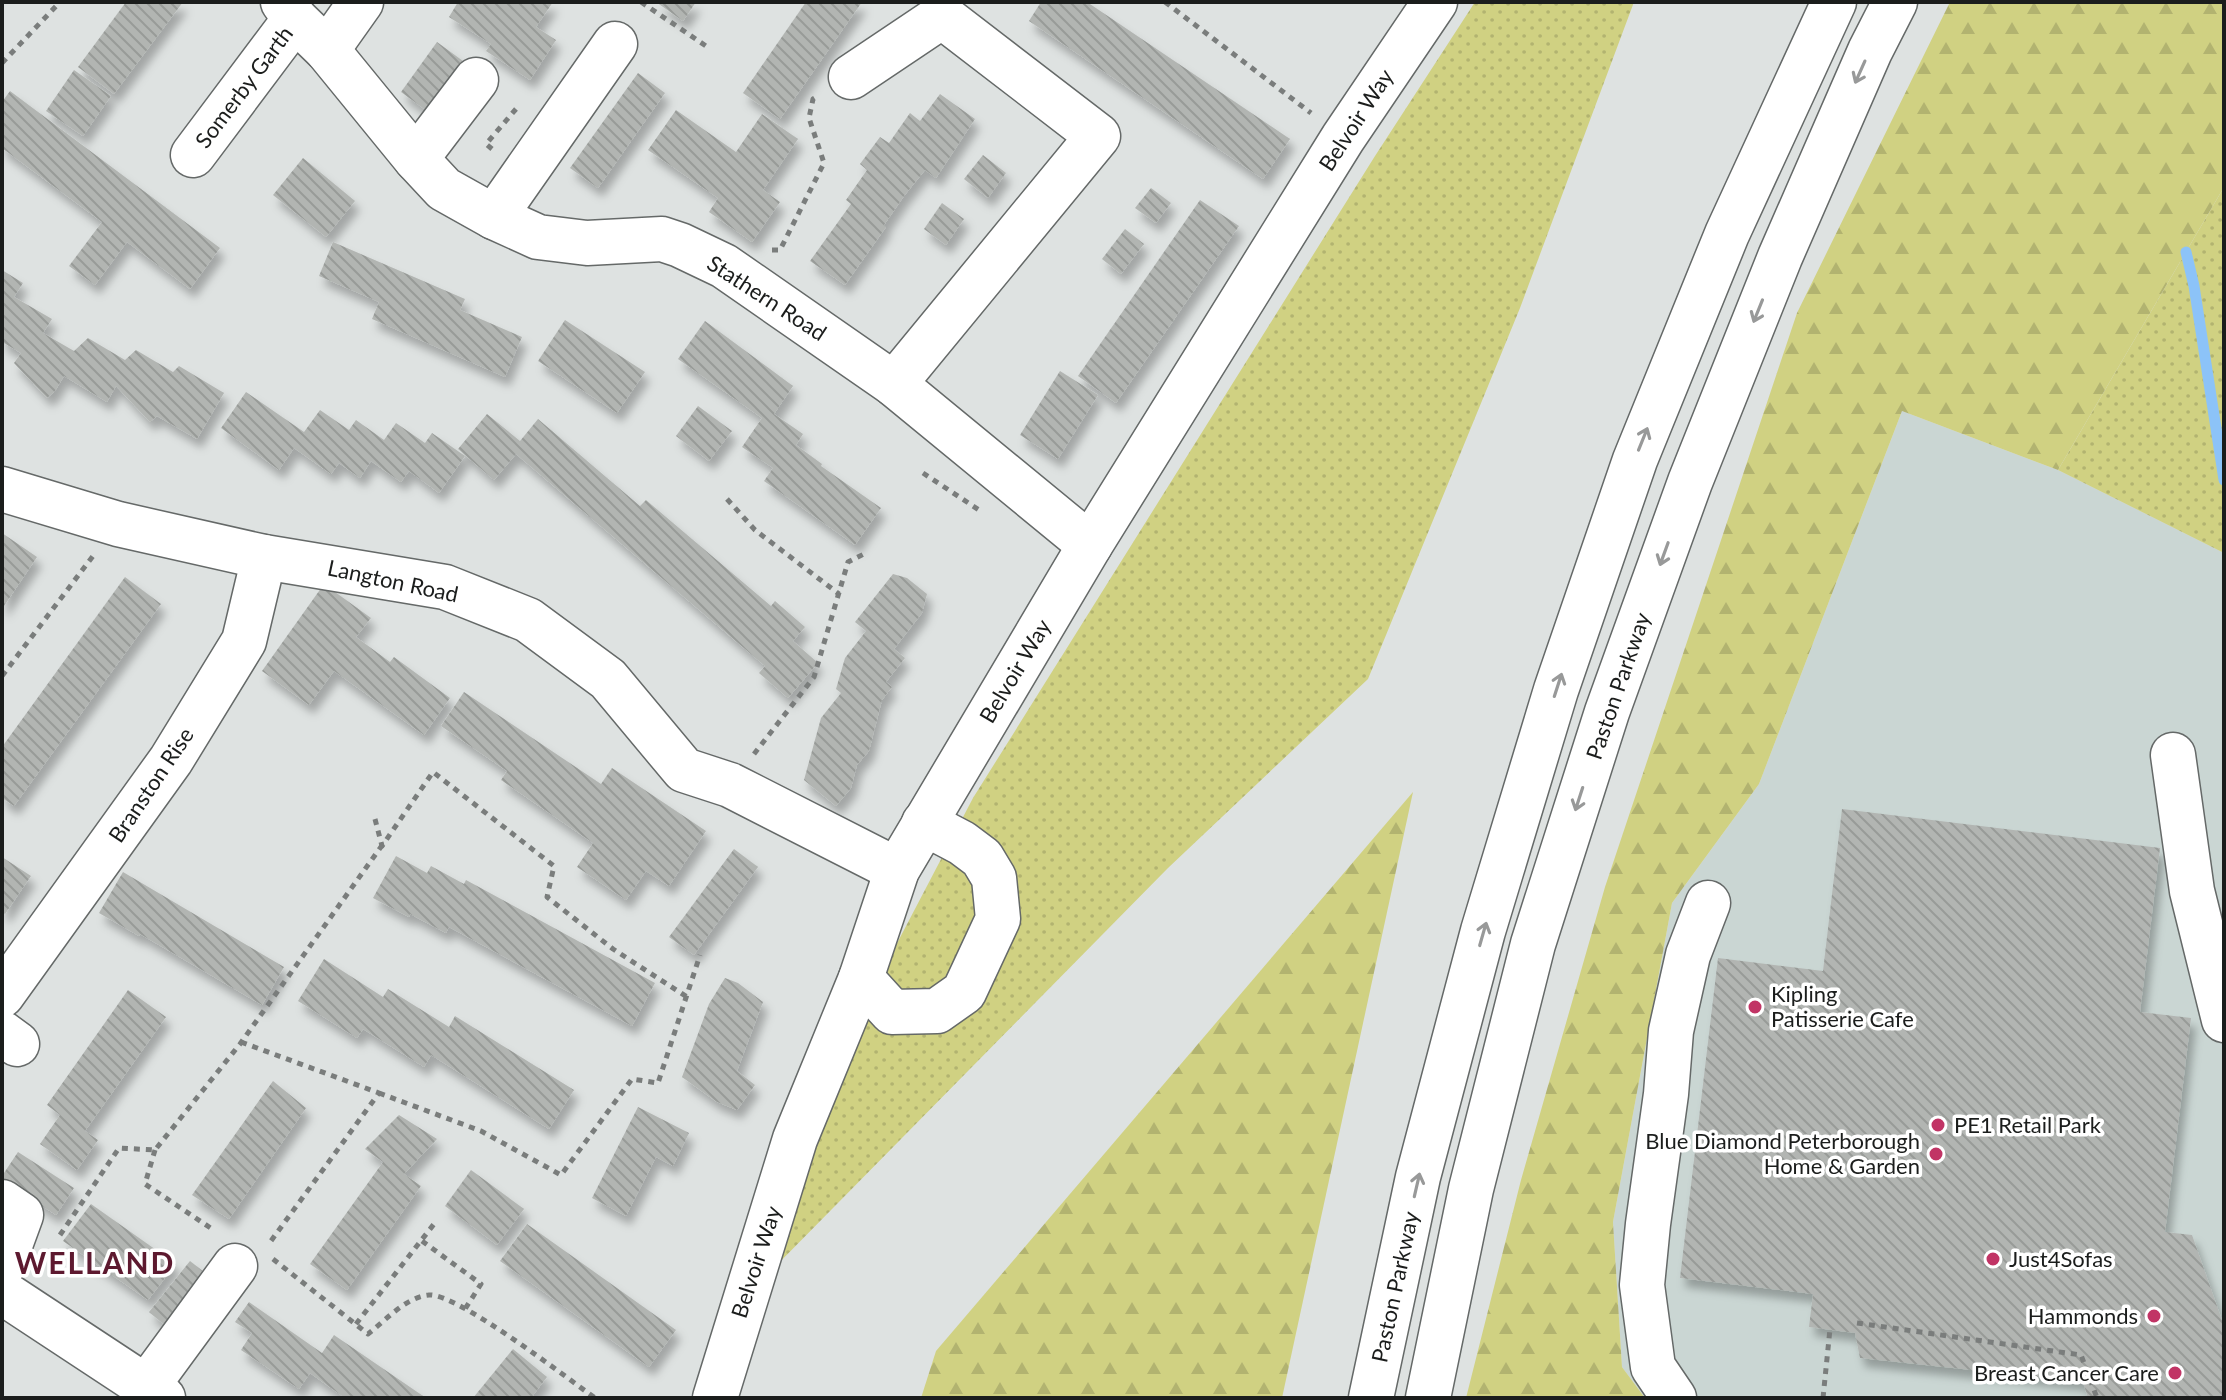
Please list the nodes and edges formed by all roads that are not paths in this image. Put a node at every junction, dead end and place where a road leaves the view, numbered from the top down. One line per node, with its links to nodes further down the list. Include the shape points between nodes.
1 (361, 2): 7 (main road)
2 (1435, 2): 15 (main road, Belvoir Way, via 1343,138)
3 (1834, 2): 29 (main road, Paston Parkway, one-way to 3, via 1418,1177 1483,931 1556,690 1635,460 1727,234)
4 (1895, 2): 30 (main road, Paston Parkway, one-way to 30, via 1780,257 1690,482 1607,712 1533,944 1471,1189)
5 (289, 10): 7 (main road, Stathern Road); 10 (main road, Somerby Garth)
6 (615, 44): 12 (main road)
7 (327, 50): 11 (main road, Stathern Road)
8 (851, 77): 13 (main road, via 942,16 1098,136)
9 (476, 80): 11 (main road)
10 (193, 155)
11 (416, 159): 12 (main road, Stathern Road, via 444,189)
12 (494, 217): 13 (main road, Stathern Road, via 538,237 587,243 662,239 680,245 724,266)
13 (894, 384): 15 (main road, Stathern Road)
14 (2, 489): 16 (main road, Langton Road, via 118,524)
15 (1090, 545): 18 (main road, Belvoir Way)
16 (264, 557): 19 (main road, Langton Road, via 445,587 528,620 608,679 684,770 730,785); 22 (main road, Branston Rise, via 244,641 171,760)
17 (2173, 755): 23 (main road, via 2192,891)
18 (924, 823): 19 (main road, Belvoir Way); 21 (main road, via 982,858 994,878 998,919 964,992 937,1011 892,1012)
19 (897, 870): 21 (main road, Belvoir Way)
20 (1708, 903): 31 (main road, via 1688,955 1671,1031 1642,1285 1653,1367)
21 (861, 978): 28 (main road, Belvoir Way, via 795,1139)
22 (2, 995)
23 (2224, 1020)
24 (2, 1202): 26 (main road, via 21,1215)
25 (228, 1250): 27 (main road)
26 (4, 1270): 27 (main road)
27 (155, 1392)
28 (715, 1398)
29 (1371, 1398)
30 (1428, 1398)
31 (1674, 1398)

